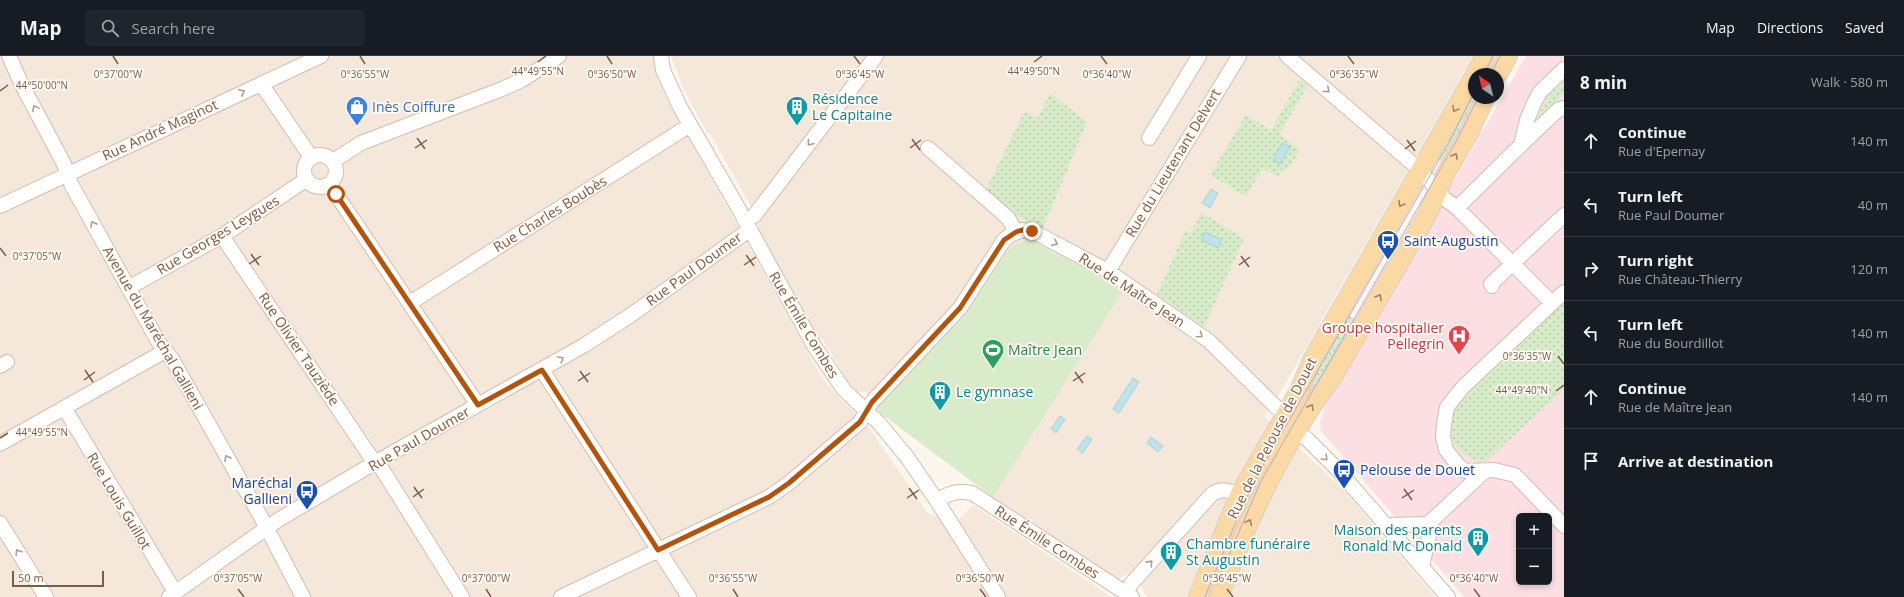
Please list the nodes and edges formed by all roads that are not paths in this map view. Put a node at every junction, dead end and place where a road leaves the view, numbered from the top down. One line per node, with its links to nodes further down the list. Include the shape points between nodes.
1 (9, 56): 25 (street, Avenue du Maréchal Gallieni, one-way to 1)
2 (321, 56): 14 (street, Rue André Maginot)
3 (559, 56): 23 (street, via 522,80 361,144)
4 (661, 56): 18 (street, Rue Émile Combes, via 663,70)
5 (876, 56): 32 (street, Rue Paul Doumer, one-way to 32)
6 (1199, 56): 19 (street)
7 (1239, 56): 36 (street, Rue du Lieutenant Delvert)
8 (1287, 56): 24 (street, one-way to 24)
9 (1485, 56): 11 (main road, Rue de la Pelouse de Douet)
10 (1508, 56): 12 (main road)
11 (1478, 68)
12 (1501, 68)
13 (1564, 69): 20 (street, via 1540,92 1527,120)
14 (262, 83): 22 (street); 25 (street, Rue André Maginot, one-way to 14)
15 (1468, 86): 24 (main road, Rue de la Pelouse de Douet, one-way to 24)
16 (1482, 104): 28 (main road, Rue de la Pelouse de Douet, one-way to 16, via 1446,173)
17 (1564, 108): 20 (street, via 1558,109)
18 (690, 125): 32 (street, Rue Émile Combes); 40 (street, Rue Charles Boubès)
19 (1149, 138)
20 (1521, 145): 30 (street)
21 (928, 148): 33 (street, via 1008,218)
22 (311, 157): 23 (street, via 325,155); 26 (street, via 305,165 304,175)
23 (333, 161): 27 (street, via 336,171)
24 (1420, 170): 28 (street); 47 (main road, Rue de la Pelouse de Douet, one-way to 47, via 1313,358)
25 (67, 173): 29 (street, Rue André Maginot); 38 (street, Avenue du Maréchal Gallieni, one-way to 25)
26 (307, 179): 27 (street, via 314,186); 34 (street, Rue Georges Leygues)
27 (329, 184): 40 (street)
28 (1439, 192): 30 (street); 48 (main road, Rue de la Pelouse de Douet, one-way to 28, via 1315,399 1332,378)
29 (0, 206)
30 (1457, 208): 35 (street)
31 (1564, 215): 35 (street)
32 (747, 226): 43 (street, Rue Paul Doumer, one-way to 32, via 631,315); 46 (street, Rue Émile Combes, via 830,372 844,390)
33 (1016, 232): 36 (street, Rue de Maître Jean, one-way to 36, via 1032,231); 46 (street, via 1004,240 960,308 872,402)
34 (222, 236): 38 (street, Rue Georges Leygues); 50 (street, Rue Olivier Tauziède)
35 (1513, 264): 37 (street); 41 (street)
36 (1108, 271): 47 (street, Rue de Maître Jean, one-way to 47, via 1209,341 1276,407)
37 (1492, 286)
38 (128, 288): 42 (street, Avenue du Maréchal Gallieni)
39 (1564, 292): 41 (street)
40 (410, 303): 44 (street)
41 (1552, 303): 51 (street, via 1463,387 1448,407 1443,437 1446,450 1465,471)
42 (165, 351): 45 (street); 58 (street, Avenue du Maréchal Gallieni, one-way to 42)
43 (542, 370): 44 (street, Rue Paul Doumer); 59 (street)
44 (478, 405): 50 (street, Rue Paul Doumer)
45 (64, 409): 49 (street); 61 (street, Rue Louis Guillot)
46 (867, 411): 53 (street, Rue Émile Combes, via 907,458); 59 (street, via 860,422 769,497)
47 (1286, 413): 52 (main road, Rue de la Pelouse de Douet)
48 (1296, 432): 56 (street, one-way to 56, via 1306,438 1338,470); 70 (main road, Rue de la Pelouse de Douet, one-way to 48, via 1248,523)
49 (0, 444)
50 (376, 462): 58 (street, Rue Paul Doumer); 65 (street, Rue Olivier Tauziède)
51 (1485, 471): 55 (street); 57 (street, via 1494,470 1516,475)
52 (1239, 495): 62 (street, one-way to 52, via 1131,584 1212,494 1220,490 1229,490); 69 (main road, Rue de la Pelouse de Douet)
53 (937, 501): 62 (street, Rue Émile Combes, via 953,492 972,493); 68 (street)
54 (0, 523): 63 (street, one-way to 54)
55 (1428, 524): 56 (street); 60 (street, via 1429,536)
56 (1386, 525): 60 (street)
57 (1564, 526)
58 (266, 529): 61 (street, Rue Paul Doumer); 64 (street, Avenue du Maréchal Gallieni)
59 (658, 550): 66 (street); 67 (street)
60 (1422, 566): 71 (street)
61 (172, 594)
62 (1129, 595)
63 (46, 597)
64 (303, 597)
65 (462, 597)
66 (561, 597)
67 (689, 597)
68 (998, 597)
69 (1198, 597)
70 (1219, 597)
71 (1448, 597)

